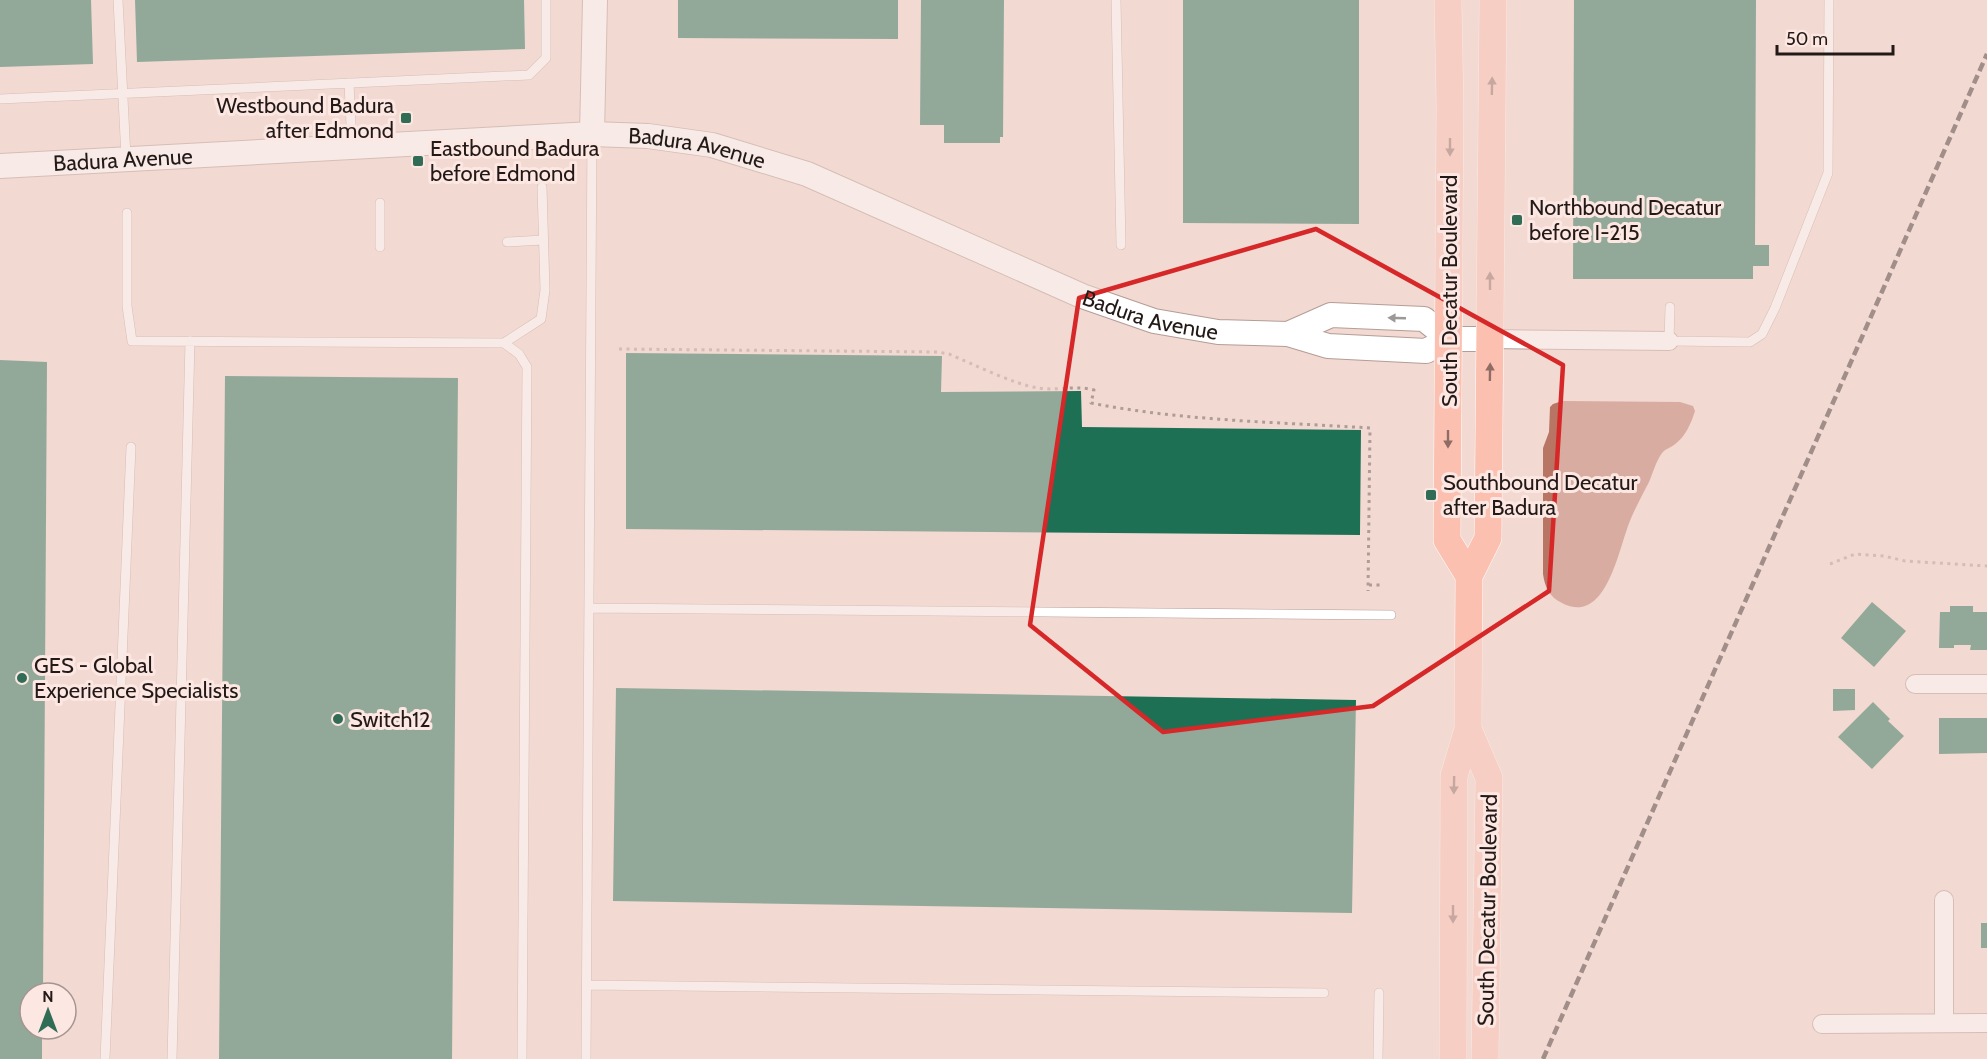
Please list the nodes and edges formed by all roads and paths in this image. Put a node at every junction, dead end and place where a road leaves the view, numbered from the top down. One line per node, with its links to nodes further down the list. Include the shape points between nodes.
1 (118, 0): 9 (lane)
2 (546, 0): 8 (lane, via 546,58 529,75)
3 (595, 0): 11 (main road)
4 (1116, 0): 20 (lane)
5 (1448, 0): 24 (main road, South Decatur Boulevard, one-way to 24)
6 (1493, 0): 25 (main road, South Decatur Boulevard, one-way to 6)
7 (1829, 0): 27 (lane, via 1828,173 1775,308 1762,334 1750,342)
8 (349, 83): 9 (lane); 12 (lane)
9 (123, 93): 10 (lane); 13 (lane)
10 (0, 99)
11 (592, 134): 12 (main road, Badura Avenue); 23 (main road, Badura Avenue, via 648,136 712,145 798,171 1082,296 1154,321 1218,332); 37 (lane)
12 (352, 146): 13 (main road, Badura Avenue)
13 (126, 160): 14 (main road, Badura Avenue)
14 (0, 166)
15 (542, 187): 18 (lane)
16 (380, 203): 21 (lane)
17 (127, 213): 26 (lane, via 127,306 132,341)
18 (543, 240): 19 (lane); 28 (lane, via 545,290 541,319)
19 (507, 242)
20 (1121, 245)
21 (380, 247)
22 (1670, 308): 27 (lane)
23 (1288, 334): 24 (main road, Badura Avenue, via 1328,346 1426,351); 24 (main road, Badura Avenue, one-way to 23, via 1424,319 1331,315)
24 (1449, 339): 25 (main road, Badura Avenue); 33 (main road, South Decatur Boulevard, one-way to 33, via 1447,540)
25 (1490, 339): 27 (street, Badura Avenue); 33 (main road, South Decatur Boulevard, one-way to 25, via 1488,538)
26 (190, 341): 28 (lane); 50 (lane)
27 (1670, 341)
28 (504, 344): 51 (lane, via 519,354 527,367)
29 (619, 349): 34 (path, via 938,352 1038,388 1094,390 1091,403 1136,412 1370,428)
30 (131, 447): 49 (lane)
31 (1830, 564): 32 (path, via 1854,554)
32 (1987, 566)
33 (1469, 576): 41 (main road, South Decatur Boulevard)
34 (1368, 585): 35 (path); 36 (path)
35 (1382, 585)
36 (1368, 591)
37 (589, 608): 38 (lane); 43 (lane)
38 (1392, 615)
39 (1915, 684): 40 (street)
40 (1987, 684)
41 (1468, 729): 54 (main road, South Decatur Boulevard, one-way to 54, via 1454,776); 55 (main road, South Decatur Boulevard, via 1489,778)
42 (1944, 900): 46 (street)
43 (586, 985): 44 (lane); 52 (lane)
44 (1324, 993)
45 (1379, 993): 53 (lane)
46 (1944, 1023): 47 (street); 48 (street)
47 (1987, 1023)
48 (1822, 1024)
49 (105, 1059)
50 (172, 1059)
51 (522, 1059)
52 (586, 1059)
53 (1378, 1059)
54 (1453, 1059)
55 (1485, 1059)

